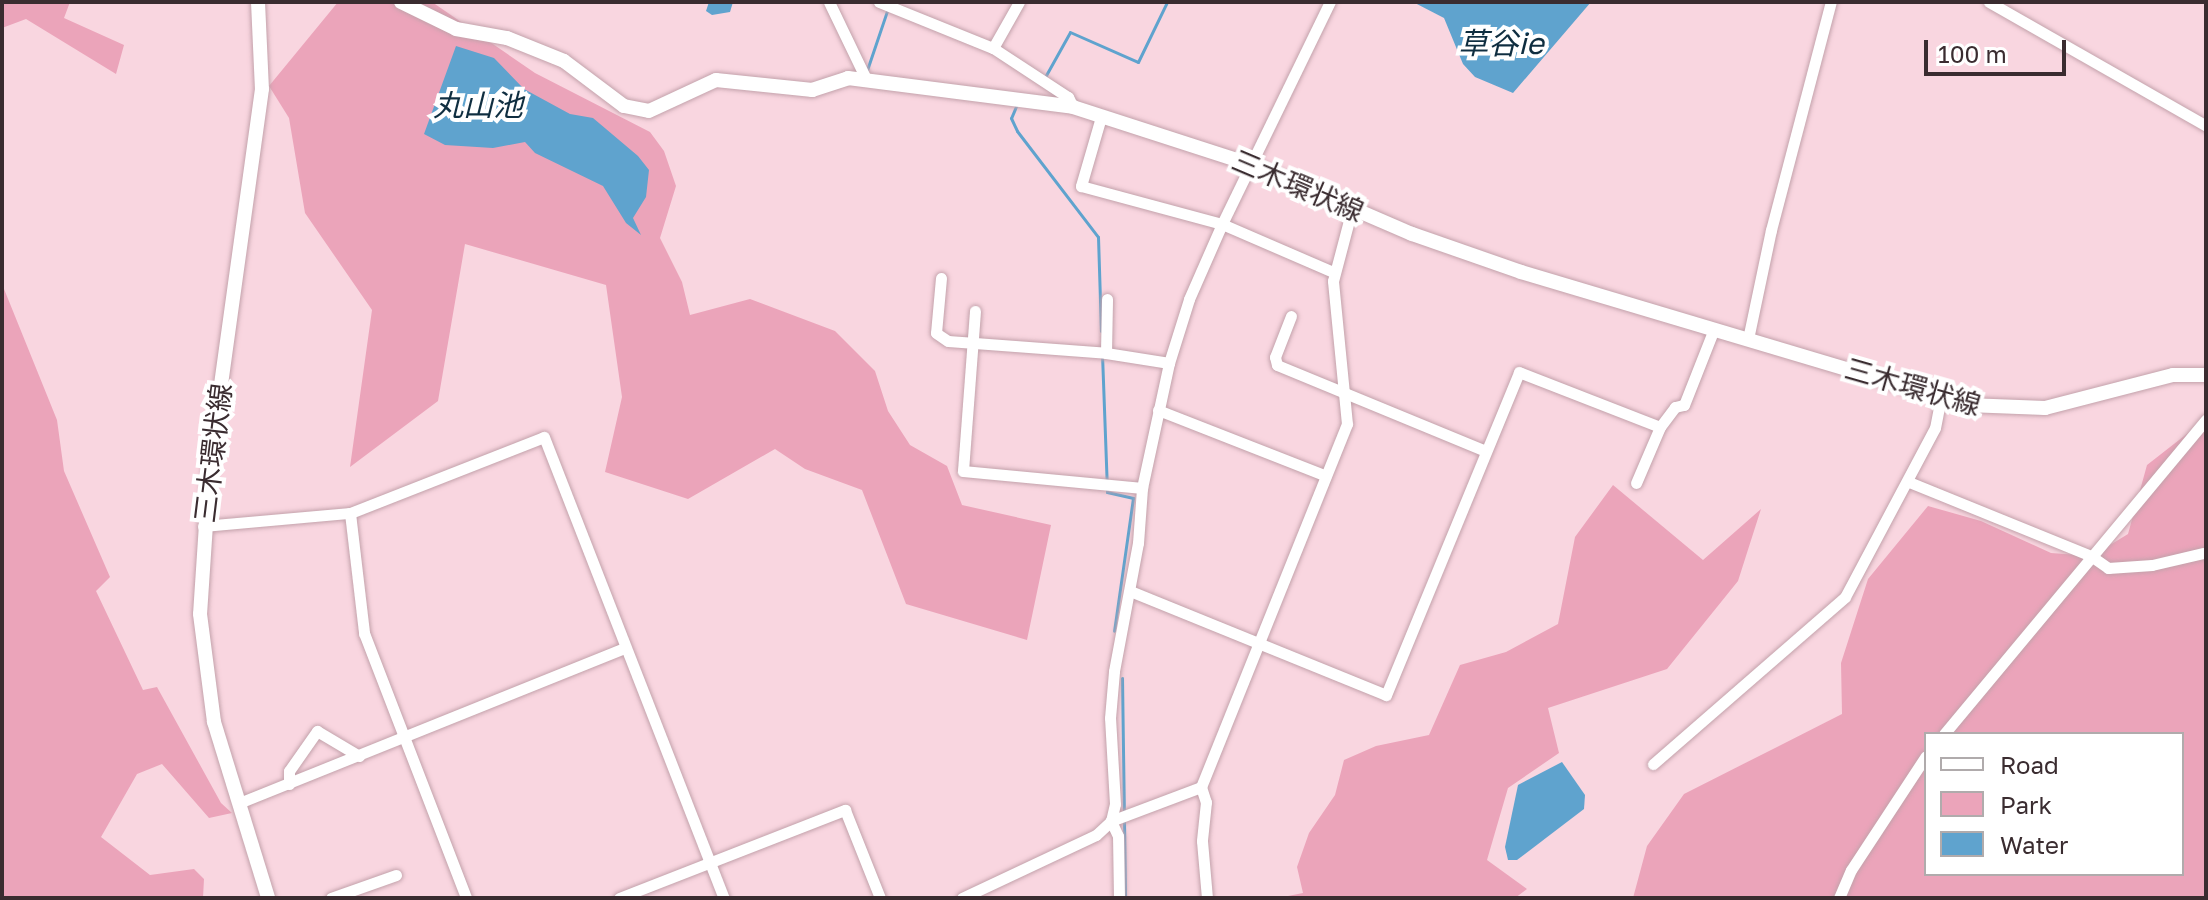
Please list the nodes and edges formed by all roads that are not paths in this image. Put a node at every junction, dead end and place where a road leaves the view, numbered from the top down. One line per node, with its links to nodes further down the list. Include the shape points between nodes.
1 (258, 2): 39 (main road, 三木環状線, via 258,127)
2 (401, 2): 10 (main road, 三木環状線, via 456,29 507,38 564,61 624,106 649,111 716,80 812,90 848,78)
3 (829, 2): 10 (street)
4 (879, 2): 9 (street)
5 (1019, 2): 9 (street)
6 (1330, 2): 14 (street)
7 (1831, 2): 23 (street)
8 (1989, 2): 13 (street)
9 (993, 48): 11 (street, via 1068,97)
10 (866, 79): 11 (main road, 三木環状線)
11 (1073, 107): 12 (main road, 三木環状線)
12 (1101, 117): 14 (main road, 三木環状線); 16 (street, via 1081,186)
13 (2206, 126)
14 (1250, 164): 15 (main road, 三木環状線); 16 (street)
15 (1352, 209): 17 (street); 22 (main road, 三木環状線, via 1521,272)
16 (1222, 224): 17 (street); 26 (street, via 1189,299)
17 (1333, 272): 28 (street)
18 (941, 278): 24 (street, via 936,333 948,341)
19 (1107, 299): 25 (street)
20 (975, 311): 24 (street)
21 (1291, 316): 28 (street, via 1275,357 1277,365)
22 (1714, 329): 23 (main road, 三木環状線); 32 (street, via 1684,405 1675,407)
23 (1748, 339): 29 (main road, 三木環状線)
24 (973, 342): 25 (street); 37 (street, via 963,471)
25 (1106, 353): 26 (street)
26 (1169, 363): 30 (street)
27 (2206, 375): 29 (main road, 三木環状線, via 2173,375 2070,405 2022,411)
28 (1344, 394): 33 (street); 34 (street, via 1347,424)
29 (1941, 398): 35 (street, via 1935,428)
30 (1158, 410): 34 (street); 37 (street)
31 (2206, 420): 41 (street)
32 (1660, 427): 33 (street, via 1519,372); 36 (street)
33 (1486, 451): 43 (street, via 1386,695)
34 (1326, 476): 43 (street)
35 (1909, 482): 41 (street); 49 (street, via 1845,597)
36 (1636, 483)
37 (1142, 488): 42 (street)
38 (350, 513): 39 (street); 44 (street, via 544,437); 46 (street, via 364,633)
39 (203, 526): 52 (main road, 三木環状線, via 200,614 207,691)
40 (2203, 553): 41 (street, via 2108,568)
41 (2091, 556): 45 (street)
42 (1130, 591): 43 (street); 53 (street, via 1110,718 1115,804)
43 (1259, 644): 51 (street)
44 (624, 648): 46 (street); 54 (street)
45 (1946, 732)
46 (403, 739): 47 (street); 58 (street)
47 (359, 756): 50 (street); 50 (street, via 317,731 289,771)
48 (1924, 759): 65 (street, via 1859,856)
49 (1653, 764)
50 (289, 784): 52 (street)
51 (1201, 787): 53 (street); 64 (street, via 1206,802 1202,841)
52 (239, 803): 56 (main road, 三木環状線)
53 (1111, 821): 62 (street, via 1096,835); 63 (street, via 1118,836)
54 (710, 863): 59 (street); 60 (street); 61 (street, via 845,810)
55 (396, 875): 57 (street)
56 (268, 898)
57 (331, 898)
58 (466, 898)
59 (619, 898)
60 (724, 898)
61 (880, 898)
62 (962, 898)
63 (1119, 898)
64 (1207, 898)
65 (1839, 898)

